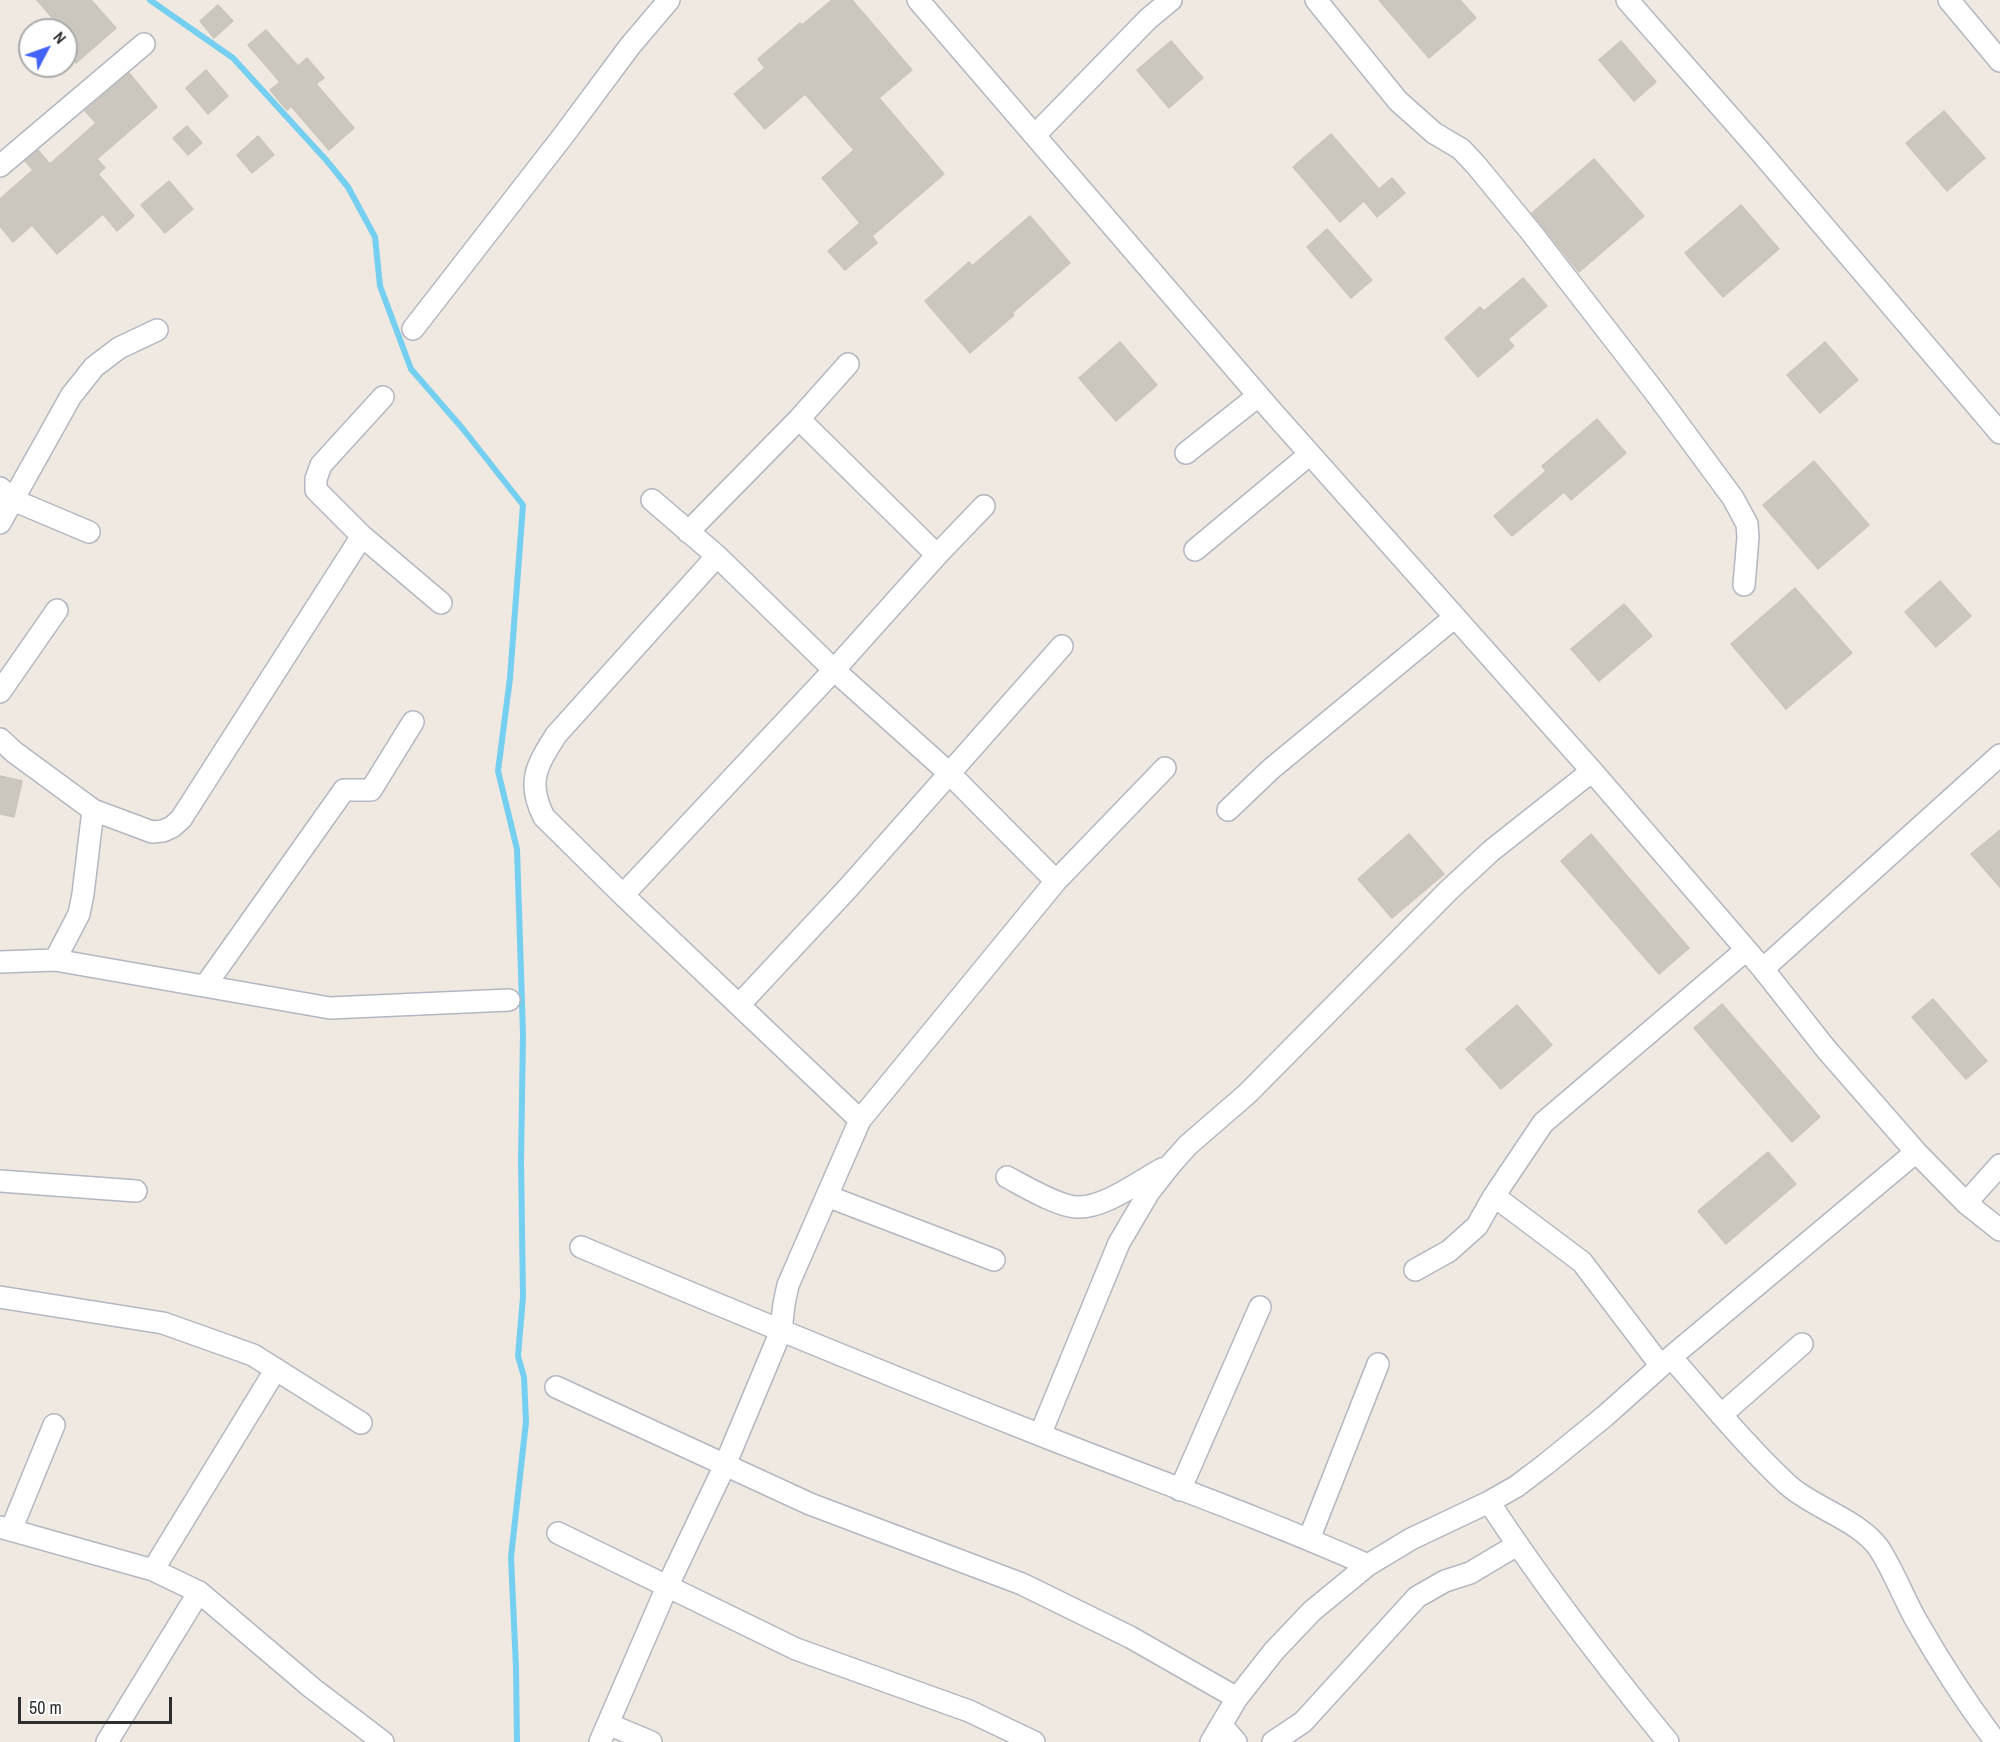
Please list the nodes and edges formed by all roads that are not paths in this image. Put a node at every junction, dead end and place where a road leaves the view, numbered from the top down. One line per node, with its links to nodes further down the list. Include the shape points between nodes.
1 (669, 0): 11 (street)
2 (918, 0): 9 (street)
3 (1171, 0): 9 (street)
4 (1316, 0): 30 (street, via 1398,101 1476,165 1733,498 1747,524)
5 (1627, 0): 17 (street)
6 (1949, 0): 8 (street)
7 (144, 44): 10 (street)
8 (2000, 61)
9 (1035, 135): 14 (street)
10 (0, 166)
11 (413, 329)
12 (157, 330): 20 (street, via 119,348 94,367 70,396)
13 (848, 364): 16 (street)
14 (1258, 396): 18 (street); 19 (street)
15 (383, 397): 26 (street, via 321,465 316,479 316,490)
16 (799, 419): 25 (street); 28 (street)
17 (2000, 433)
18 (1186, 453)
19 (1310, 454): 27 (street); 33 (street)
20 (6, 494): 23 (street); 24 (street)
21 (652, 500): 25 (street)
22 (984, 506): 28 (street)
23 (0, 523)
24 (90, 532)
25 (688, 532): 29 (street)
26 (362, 536): 31 (street); 43 (street, via 177,823 152,832)
27 (1195, 550)
28 (937, 555): 35 (street)
29 (717, 556): 35 (street); 46 (street, via 556,735 538,765 534,790 544,817)
30 (1744, 585)
31 (441, 603)
32 (57, 610): 36 (street)
33 (1455, 617): 41 (street); 44 (street, via 1271,769)
34 (1062, 646): 42 (street)
35 (834, 670): 42 (street); 46 (street)
36 (0, 692)
37 (413, 722): 51 (street, via 371,790 344,790)
38 (0, 739): 43 (street)
39 (2000, 755): 50 (street)
40 (1165, 768): 45 (street)
41 (1592, 771): 47 (street); 56 (street, via 1449,890 1247,1094)
42 (949, 773): 45 (street); 53 (street)
43 (93, 810): 48 (street, via 79,914)
44 (1228, 810)
45 (1056, 881): 54 (street)
46 (623, 895): 53 (street)
47 (1746, 950): 50 (street); 62 (street, via 1543,1122)
48 (55, 960): 49 (street); 51 (street)
49 (0, 962)
50 (1763, 969): 55 (street)
51 (205, 986): 52 (street, via 330,1008)
52 (509, 1000)
53 (739, 1005): 54 (street)
54 (860, 1120): 61 (street)
55 (1916, 1152): 63 (street); 72 (street)
56 (1171, 1164): 58 (street, via 1100,1203 1075,1208); 79 (street, via 1119,1243)
57 (2000, 1165): 63 (street)
58 (1007, 1177)
59 (0, 1180): 60 (street)
60 (136, 1191)
61 (827, 1196): 66 (street); 70 (street, via 788,1285)
62 (1494, 1196): 67 (street, via 1477,1226 1449,1251); 72 (street, via 1582,1262)
63 (1965, 1203): 64 (street)
64 (2000, 1230)
65 (581, 1247): 70 (street)
66 (994, 1260)
67 (1415, 1270)
68 (0, 1297): 74 (street, via 163,1323 253,1354)
69 (1260, 1307): 81 (street)
70 (781, 1331): 79 (street); 80 (street)
71 (1802, 1344): 76 (street)
72 (1666, 1361): 76 (street); 82 (street, via 1546,1464)
73 (1378, 1364): 85 (street)
74 (276, 1369): 77 (street); 88 (street)
75 (556, 1387): 80 (street)
76 (1721, 1415): 101 (street, via 1789,1486 1862,1531 1878,1547 1916,1620)
77 (361, 1423)
78 (54, 1425): 83 (street)
79 (1040, 1435): 81 (street)
80 (725, 1465): 89 (street); 91 (street, via 810,1504 1022,1584 1130,1637)
81 (1180, 1490): 85 (street)
82 (1489, 1502): 86 (street); 87 (street, via 1411,1539)
83 (5, 1528): 88 (street)
84 (558, 1533): 89 (street)
85 (1309, 1539): 87 (street)
86 (1517, 1545): 99 (street, via 1470,1573 1445,1581 1417,1597 1303,1722); 100 (street, via 1600,1659)
87 (1368, 1565): 91 (street, via 1312,1611)
88 (153, 1570): 90 (street)
89 (668, 1587): 92 (street); 97 (street, via 796,1649 969,1711)
90 (199, 1592): 94 (street); 95 (street, via 312,1688)
91 (1237, 1698): 93 (street)
92 (604, 1733): 96 (street)
93 (1216, 1734): 98 (street)
94 (107, 1742)
95 (383, 1742)
96 (651, 1742)
97 (1034, 1742)
98 (1236, 1742)
99 (1273, 1742)
100 (1668, 1742)
101 (1996, 1742)

